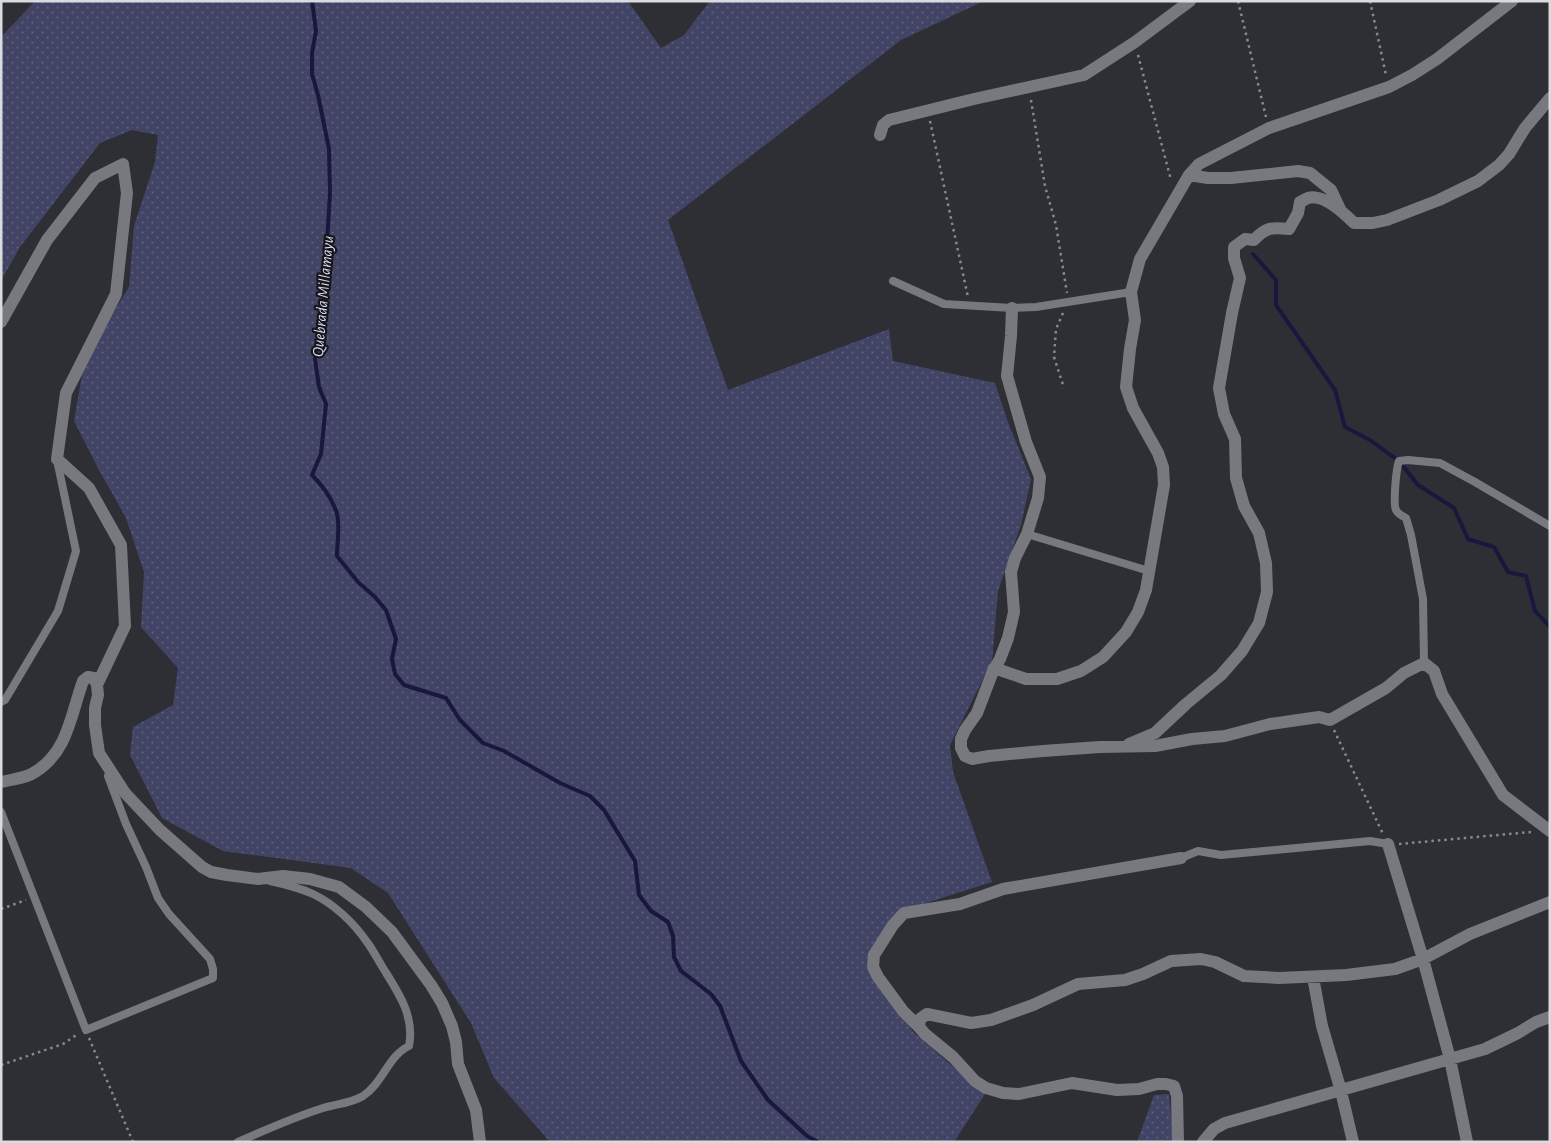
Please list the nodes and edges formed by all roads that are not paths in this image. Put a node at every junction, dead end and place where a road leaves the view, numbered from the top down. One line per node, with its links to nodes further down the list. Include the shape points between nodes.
1 (1190, 1): 4 (street, via 1084,75 889,120)
2 (1512, 1): 5 (street, via 1412,75 1389,87 1269,128 1199,164)
3 (1550, 98): 6 (street, via 1499,165 1478,181 1387,220 1354,223)
4 (880, 134)
5 (1189, 175): 6 (street, via 1231,178 1298,171 1310,173 1331,190); 8 (street, via 1140,259)
6 (1341, 211): 19 (street, via 1323,199 1309,197 1300,202 1289,228 1263,231 1254,240 1245,239 1234,247 1240,278 1219,388 1224,414 1235,439 1236,478 1266,563 1267,592 1259,623 1222,675 1155,732)
7 (893, 281): 9 (lane, via 944,304)
8 (1131, 292): 9 (lane); 14 (street, via 1135,320 1126,387 1163,467 1164,485)
9 (1012, 308): 13 (street, via 1007,376 1040,478)
10 (1, 322): 11 (street, via 47,240 95,178 123,164 127,193 116,294 66,393)
11 (57, 459): 17 (street, via 89,488 121,545 125,626); 18 (lane, via 76,551 58,611)
12 (1550, 526): 15 (lane, via 1440,463 1399,461 1394,504 1397,512 1406,518 1418,571 1423,599)
13 (1028, 534): 14 (lane); 16 (street, via 1011,572 1014,612 1008,638)
14 (1149, 571): 16 (street, via 1138,612 1126,632 1103,657 1081,671 1057,679 1026,679)
15 (1424, 663): 19 (street, via 1330,720 1319,717 1270,724 1225,736); 23 (street, via 1434,671 1442,694 1503,795)
16 (994, 668): 19 (street, via 977,714 961,739 965,756 972,760 1043,751)
17 (97, 685): 20 (street, via 95,725); 21 (street, via 94,678 88,677 83,681 69,729 50,760 22,778)
18 (1, 702)
19 (1122, 748)
20 (99, 753): 22 (lane, via 158,898 168,914 210,959 213,978 86,1030); 26 (street, via 137,806 202,867 211,872)
21 (1, 782)
22 (1, 812)
23 (1550, 831)
24 (1388, 844): 25 (lane, via 1370,841 1220,855 1198,851); 28 (street)
25 (1181, 858): 31 (street, via 1003,889 960,904 904,913 874,955 873,967 903,1011)
26 (258, 879): 34 (lane, via 314,894 354,926 402,999 411,1036 409,1046 396,1055 364,1096 321,1108); 35 (street, via 282,876 339,887 392,932 431,985 452,1026 458,1064 476,1110)
27 (1550, 902): 28 (street, via 1470,934)
28 (1423, 959): 29 (street, via 1395,970); 32 (street)
29 (1313, 977): 31 (street, via 1244,976 1201,959 1171,961 1125,980 1078,984 990,1020 971,1023 927,1014 920,1019); 33 (street, via 1322,1026)
30 (1550, 1017): 32 (street, via 1486,1049)
31 (919, 1027): 36 (street, via 975,1081 1003,1093 1019,1094 1072,1083 1117,1090 1157,1084 1174,1086)
32 (1450, 1059): 33 (street); 39 (street)
33 (1341, 1091): 37 (street, via 1225,1123 1214,1128); 38 (street)
34 (238, 1142)
35 (480, 1142)
36 (1178, 1142)
37 (1203, 1142)
38 (1353, 1142)
39 (1467, 1142)

